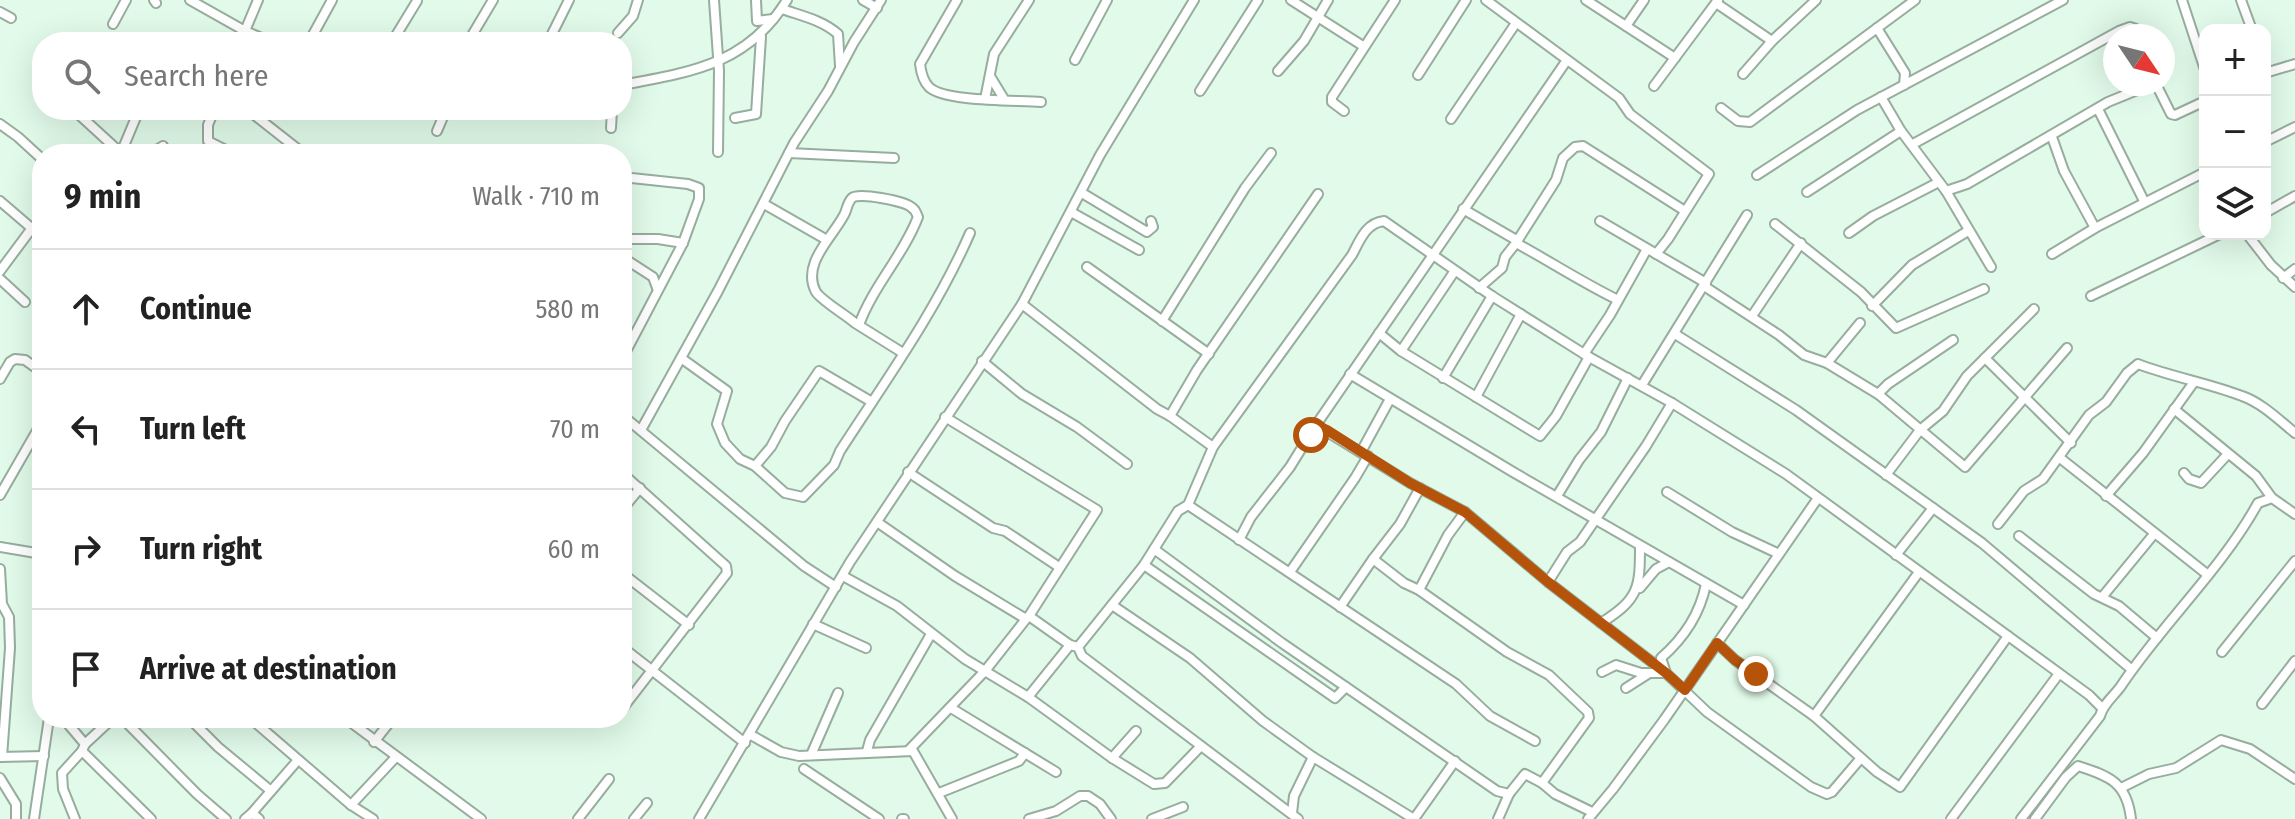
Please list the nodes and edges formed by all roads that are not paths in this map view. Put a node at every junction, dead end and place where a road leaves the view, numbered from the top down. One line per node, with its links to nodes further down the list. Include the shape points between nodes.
1 (126, 0): 39 (street)
2 (190, 0): 43 (street)
3 (258, 0): 43 (street)
4 (332, 0): 44 (street)
5 (493, 0): 46 (street)
6 (569, 0): 47 (street)
7 (638, 0): 48 (street)
8 (714, 0): 57 (street)
9 (758, 0): 37 (street, via 756,19)
10 (787, 0): 33 (street)
11 (863, 0): 31 (street)
12 (955, 0): 72 (street, via 920,64 921,74 929,88 946,96)
13 (1029, 0): 64 (street, via 994,54)
14 (1107, 0): 55 (street)
15 (1194, 0): 110 (street)
16 (1258, 0): 68 (street)
17 (1291, 0): 35 (street)
18 (1328, 0): 35 (street)
19 (1395, 0): 52 (street)
20 (1466, 0): 63 (street)
21 (1486, 0): 32 (street)
22 (1586, 0): 41 (street)
23 (1644, 0): 41 (street)
24 (1816, 0): 51 (street)
25 (1915, 0): 42 (street)
26 (2063, 0): 66 (street)
27 (2182, 0): 53 (street)
28 (2241, 0): 40 (street)
29 (417, 1): 45 (street)
30 (1717, 2): 51 (street); 54 (street)
31 (879, 4): 60 (street)
32 (1497, 4): 38 (street)
33 (782, 9): 37 (street); 60 (street, via 817,19 838,34)
34 (0, 12): 36 (street)
35 (1317, 16): 52 (street); 61 (street)
36 (11, 18)
37 (773, 19): 49 (street)
38 (1516, 23): 56 (street); 80 (street)
39 (113, 24)
40 (2250, 24)
41 (1626, 26): 54 (street)
42 (1877, 28): 66 (street, via 1905,73); 76 (street, via 1750,122 1738,121)
43 (245, 31)
44 (314, 32)
45 (398, 32)
46 (474, 32)
47 (553, 32)
48 (619, 32)
49 (761, 37): 57 (street); 79 (street, via 756,114)
50 (2103, 40): 98 (street)
51 (1772, 41): 62 (street)
52 (1363, 46): 78 (street, via 1332,97)
53 (2199, 52)
54 (1675, 58): 67 (street)
55 (1075, 60)
56 (1567, 60): 116 (street); 118 (street, via 1709,174)
57 (717, 61): 65 (street); 100 (street)
58 (2295, 64): 59 (street)
59 (2271, 69)
60 (840, 70): 101 (street)
61 (1278, 71)
62 (1743, 74)
63 (1418, 75)
64 (989, 76): 72 (street); 73 (street)
65 (632, 82)
66 (1904, 85): 71 (street)
67 (1654, 86)
68 (1200, 91)
69 (2121, 96): 77 (street)
70 (2161, 96): 75 (street, via 2175,115)
71 (1881, 97): 91 (street); 104 (street)
72 (985, 99): 73 (street)
73 (1004, 99): 74 (street)
74 (1041, 102)
75 (2199, 104)
76 (1721, 108)
77 (2098, 109): 92 (street); 113 (street)
78 (1344, 111)
79 (735, 118)
80 (1451, 119)
81 (85, 120): 94 (street)
82 (135, 120): 95 (street)
83 (210, 120): 96 (street)
84 (261, 120): 97 (street)
85 (442, 120): 90 (street)
86 (611, 120): 89 (street)
87 (0, 124): 99 (street)
88 (2295, 127): 93 (street)
89 (611, 128)
90 (437, 131)
91 (1901, 131): 98 (street); 109 (street)
92 (2052, 137): 108 (street); 125 (street)
93 (2271, 139)
94 (111, 144)
95 (126, 144)
96 (212, 144)
97 (291, 144)
98 (1913, 144): 107 (street)
99 (32, 150)
100 (718, 152)
101 (789, 153): 103 (street); 115 (street)
102 (1271, 153): 163 (street)
103 (894, 158)
104 (1757, 175)
105 (2199, 175): 113 (street)
106 (632, 178): 134 (street, via 699,188)
107 (1939, 182): 108 (street); 128 (street)
108 (1946, 191): 126 (street)
109 (1807, 192)
110 (1082, 193): 119 (street); 121 (street, via 1147,232)
111 (1318, 194): 173 (street)
112 (0, 201): 124 (street)
113 (2144, 201): 125 (street)
114 (2293, 201): 117 (street)
115 (764, 204): 130 (street); 175 (street)
116 (1463, 209): 133 (street); 140 (street)
117 (2271, 210)
118 (1685, 211): 133 (street, via 1579,146 1563,158 1556,180); 138 (street)
119 (1071, 212): 137 (street); 158 (street)
120 (1747, 215): 149 (street)
121 (1151, 221)
122 (1600, 221): 136 (street)
123 (1775, 224): 135 (street)
124 (32, 228): 145 (street)
125 (2095, 228): 139 (street)
126 (1968, 231): 143 (street); 159 (street, via 1912,265)
127 (970, 233): 172 (street)
128 (1849, 233)
129 (632, 239): 134 (street)
130 (827, 240): 165 (street, via 812,272 813,282 821,298); 165 (street, via 856,196 907,204 918,217 875,287)
131 (2208, 240): 155 (street)
132 (2252, 240): 147 (street)
133 (1517, 242): 152 (street, via 1498,272); 156 (street)
134 (683, 243): 151 (street)
135 (1801, 243): 159 (street); 162 (street)
136 (1647, 249): 138 (street); 156 (street)
137 (1139, 250)
138 (1656, 254): 149 (street)
139 (2052, 254)
140 (1432, 255): 146 (street); 166 (street); 202 (street, via 1384,221 1372,225)
141 (632, 263): 151 (street, via 653,277)
142 (1087, 267): 163 (street)
143 (1991, 267)
144 (2295, 269): 147 (street)
145 (0, 271)
146 (1454, 272): 152 (street); 171 (street)
147 (2283, 278): 150 (street)
148 (0, 279): 157 (street)
149 (1705, 285): 162 (street); 167 (street)
150 (2295, 287)
151 (657, 288): 168 (street)
152 (1479, 288): 154 (street)
153 (1984, 289): 159 (street, via 1900,328)
154 (1492, 296): 161 (street); 181 (street)
155 (2091, 296)
156 (1618, 300): 174 (street)
157 (25, 302)
158 (1022, 304): 177 (street); 193 (street)
159 (1872, 306)
160 (2034, 309): 176 (street)
161 (1521, 314): 174 (street); 187 (street)
162 (1752, 316): 178 (street, via 1804,355)
163 (1162, 321): 173 (street)
164 (1860, 323): 178 (street)
165 (859, 325): 172 (street)
166 (1379, 333): 171 (street); 180 (street)
167 (1675, 334): 185 (street); 210 (street, via 1796,410)
168 (632, 339)
169 (1953, 340): 186 (street)
170 (2067, 348): 189 (street)
171 (1401, 351): 181 (street)
172 (903, 353): 190 (street)
173 (1209, 354): 193 (street)
174 (1586, 355): 182 (street); 187 (street, via 1556,416 1540,436)
175 (681, 358): 197 (street); 207 (street, via 725,388 717,424 720,434 740,459)
176 (1985, 358): 189 (street); 198 (street, via 1943,411)
177 (982, 361): 194 (street); 206 (street)
178 (1827, 363): 186 (street)
179 (32, 366): 183 (street, via 19,358)
180 (1350, 374): 188 (street); 196 (street)
181 (1443, 378): 187 (street)
182 (1628, 378): 185 (street); 216 (street, via 1601,432)
183 (0, 379)
184 (2194, 382): 192 (street); 199 (street, via 2242,395); 201 (street, via 2138,364 2089,415)
185 (1642, 385): 191 (street)
186 (1878, 394): 198 (street)
187 (1476, 397)
188 (1390, 399): 203 (street); 216 (street)
189 (2026, 399): 198 (street, via 1965,467); 201 (street)
190 (872, 402): 207 (street, via 819,371); 207 (street, via 834,465 803,497 785,493)
191 (1672, 403): 219 (street); 225 (street)
192 (2174, 409): 204 (street); 217 (street)
193 (1170, 416): 202 (street)
194 (945, 417): 208 (street); 241 (street, via 1097,510)
195 (632, 423): 197 (street)
196 (1316, 425): 203 (street); 230 (street)
197 (641, 430): 250 (street)
198 (1920, 430): 210 (street)
199 (2295, 433)
200 (32, 439): 215 (street)
201 (2071, 443): 205 (street)
202 (1213, 447): 221 (street)
203 (1364, 454): 213 (street); 243 (street)
204 (2227, 455): 209 (street, via 2201,483); 220 (street, via 2256,476)
205 (2060, 458): 217 (street); 227 (street)
206 (1127, 464)
207 (755, 466)
208 (908, 472): 226 (street); 241 (street)
209 (2184, 473)
210 (1886, 475): 222 (street)
211 (632, 481): 212 (street)
212 (640, 488): 218 (street); 261 (street, via 727,570)
213 (1420, 488): 223 (street); 237 (street)
214 (1667, 492): 235 (street)
215 (0, 495)
216 (1557, 496): 225 (street)
217 (2106, 496): 228 (street)
218 (632, 498)
219 (1818, 498): 235 (street); 236 (street)
220 (2272, 498): 224 (street); 245 (street, via 2258,503 2237,541)
221 (1188, 505): 230 (street); 233 (street, via 1178,511)
222 (1933, 508): 236 (street); 271 (street)
223 (1465, 512): 248 (street); 251 (street)
224 (2295, 514)
225 (1595, 518): 231 (street); 248 (street)
226 (877, 522): 246 (street); 258 (street)
227 (1998, 524)
228 (2154, 534): 245 (street); 253 (street)
229 (2019, 536): 253 (street)
230 (1239, 540): 243 (street)
231 (1640, 546): 239 (street); 252 (street)
232 (0, 547): 234 (street)
233 (1154, 549): 240 (street); 278 (street)
234 (32, 552)
235 (1779, 554): 256 (street)
236 (1896, 555): 244 (street)
237 (1373, 559): 251 (street); 257 (street)
238 (2295, 561): 268 (street)
239 (1669, 562): 249 (street); 252 (street)
240 (1144, 565): 255 (street); 278 (street, via 1335,698)
241 (1059, 567): 258 (street)
242 (0, 569): 254 (street)
243 (1290, 572): 257 (street)
244 (1919, 572): 263 (street); 288 (street)
245 (2208, 575): 264 (street)
246 (843, 576): 250 (street); 262 (street, via 897,606)
247 (632, 581): 261 (street)
248 (1548, 582): 259 (street)
249 (1706, 584): 256 (street); 275 (street, via 1681,640 1661,658)
250 (836, 587): 260 (street)
251 (1419, 590): 320 (street, via 1549,675 1588,712 1589,718)
252 (1635, 591): 259 (street)
253 (2103, 596): 264 (street)
254 (1, 605): 282 (street, via 10,625)
255 (1112, 605): 266 (street); 309 (street, via 1190,658)
256 (1744, 605): 265 (street)
257 (1340, 607): 299 (street, via 1456,684 1490,716)
258 (1027, 618): 266 (street); 272 (street)
259 (1601, 623): 275 (street)
260 (813, 624): 267 (street); 298 (street)
261 (689, 625): 273 (street)
262 (931, 634): 272 (street); 304 (street)
263 (2008, 636): 277 (street); 312 (street, via 1900,787)
264 (2157, 638): 271 (street)
265 (1717, 643): 280 (street); 288 (street)
266 (1074, 646): 284 (street); 301 (street)
267 (866, 648)
268 (2222, 652)
269 (632, 655): 273 (street)
270 (2295, 661): 285 (street)
271 (2131, 669): 287 (street)
272 (985, 671): 284 (street); 286 (street)
273 (652, 672): 283 (street); 298 (street)
274 (1602, 672): 276 (street, via 1616,665)
275 (1666, 673): 276 (street); 280 (street)
276 (1650, 674): 279 (street)
277 (2058, 675): 287 (street); 348 (street)
278 (1346, 687): 314 (street)
279 (1626, 688)
280 (1685, 690): 312 (street, via 1707,712 1822,793 1832,792); 329 (street)
281 (838, 693): 306 (street)
282 (2, 695): 308 (street)
283 (632, 697)
284 (1028, 697): 311 (street)
285 (2262, 704)
286 (951, 708): 303 (street); 305 (street)
287 (2102, 708): 349 (street)
288 (1814, 716): 312 (street)
289 (48, 728): 307 (street)
290 (70, 728): 302 (street)
291 (103, 728): 302 (street)
292 (132, 728): 335 (street)
293 (199, 728): 322 (street)
294 (261, 728): 313 (street)
295 (357, 728): 300 (street)
296 (385, 728): 300 (street)
297 (1136, 731): 311 (street)
298 (748, 739): 306 (street, via 781,752); 340 (street)
299 (1535, 741)
300 (374, 742): 310 (street)
301 (1201, 746): 311 (street, via 1160,785); 328 (street)
302 (84, 748): 333 (street, via 62,773); 334 (street)
303 (909, 750): 304 (street); 323 (street, via 917,754)
304 (867, 751): 306 (street)
305 (1025, 753): 316 (street); 323 (street, via 1019,761)
306 (811, 755)
307 (44, 756): 308 (street); 332 (street)
308 (1, 757)
309 (1313, 757): 328 (street, via 1294,796); 346 (street)
310 (395, 758): 326 (street); 337 (street)
311 (1112, 758)
312 (1861, 758)
313 (298, 760): 322 (street); 326 (street)
314 (1455, 761): 324 (street); 346 (street)
315 (804, 769): 341 (street)
316 (1056, 772)
317 (0, 778): 331 (street, via 16,804)
318 (609, 779): 338 (street)
319 (2295, 779): 321 (street, via 2250,749 2221,740 2176,768)
320 (1542, 783): 324 (street, via 1525,774); 329 (street)
321 (2121, 788): 350 (street, via 2104,774 2078,766); 351 (street)
322 (271, 791): 330 (street)
323 (939, 793): 342 (street)
324 (1509, 794): 347 (street)
325 (647, 803): 339 (street)
326 (351, 805): 336 (street)
327 (1183, 807): 345 (street)
328 (1295, 816)
329 (1590, 816)
330 (252, 817)
331 (16, 819)
332 (34, 819)
333 (75, 819)
334 (151, 819)
335 (226, 819)
336 (373, 819)
337 (481, 819)
338 (578, 819)
339 (634, 819)
340 (699, 819)
341 (879, 819)
342 (952, 819)
343 (1029, 819): 344 (street, via 1080,796 1100,804)
344 (1111, 819)
345 (1152, 819)
346 (1414, 819)
347 (1498, 819)
348 (1951, 819)
349 (2021, 819)
350 (2035, 819)
351 (2131, 819)

